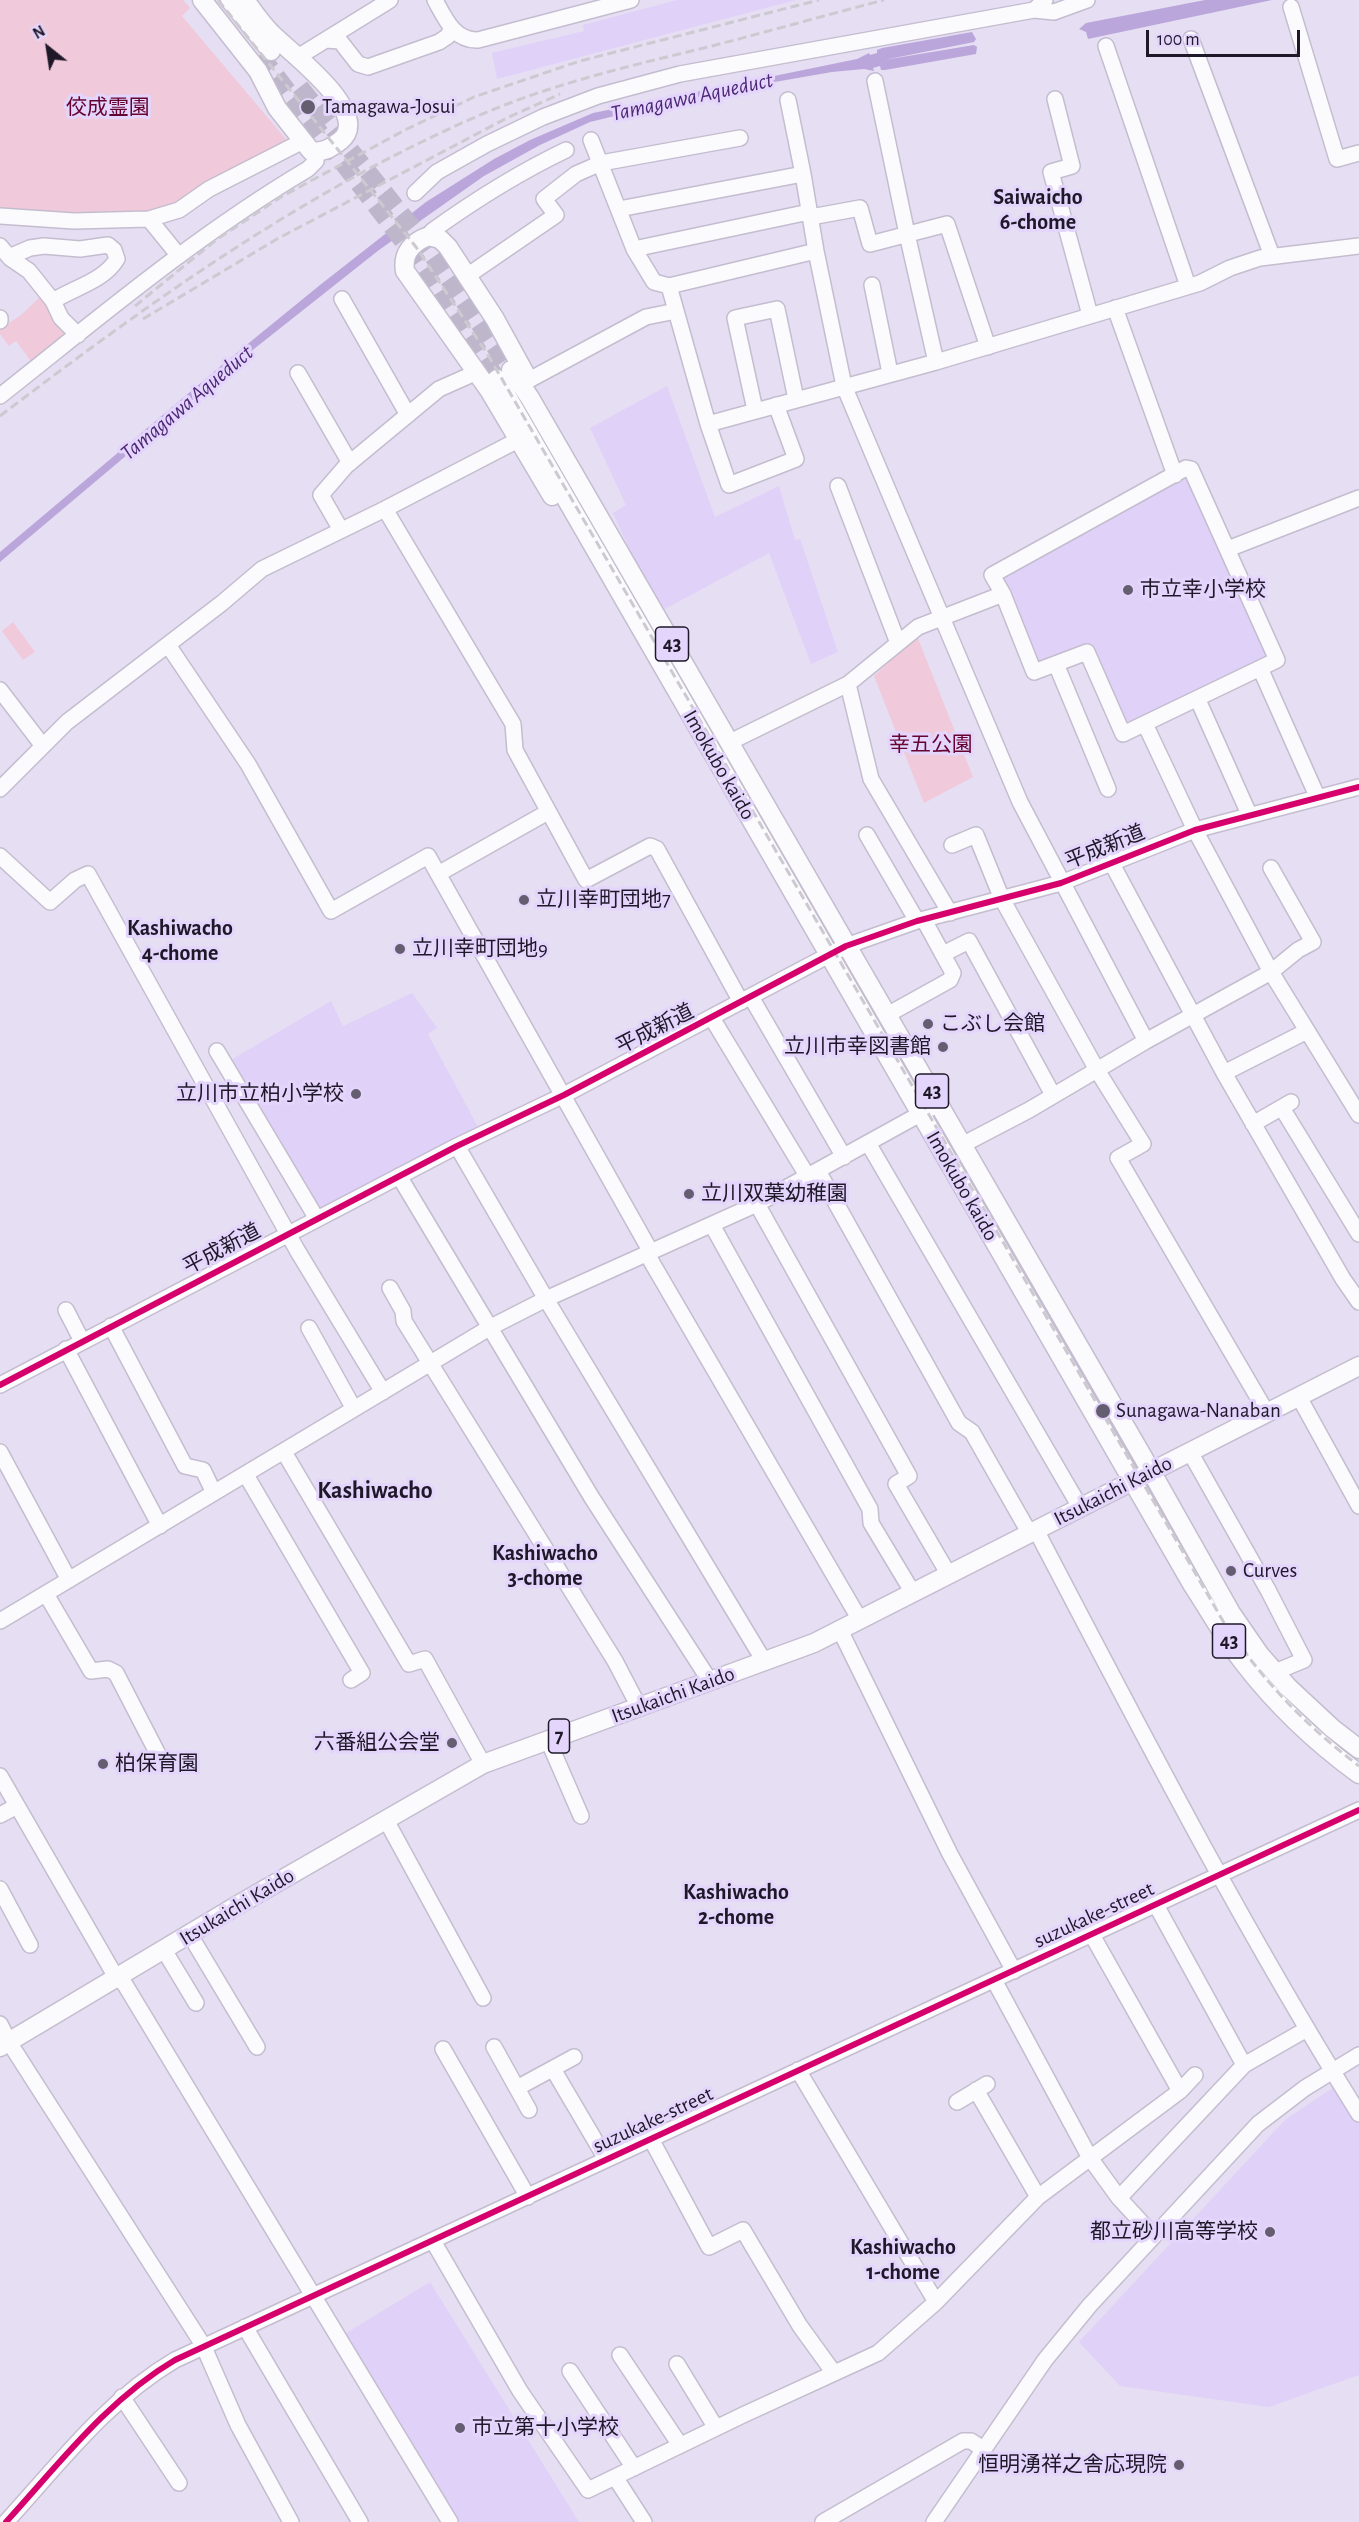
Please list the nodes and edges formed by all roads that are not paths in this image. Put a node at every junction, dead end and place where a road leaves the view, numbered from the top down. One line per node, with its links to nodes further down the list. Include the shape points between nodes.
1 (202, 0): 23 (main road, via 258,71 277,108)
2 (216, 0): 3 (main road, via 265,53)
3 (230, 0)
4 (245, 0): 17 (main road, via 270,32)
5 (390, 0): 11 (street)
6 (435, 0): 12 (street)
7 (630, 0): 12 (street, via 478,40 467,40)
8 (1087, 0): 9 (street, via 1054,12)
9 (1040, 5): 28 (street, via 680,74 598,96 487,144 437,172)
10 (1291, 7): 25 (street, via 1336,159)
11 (347, 28): 14 (street); 15 (street)
12 (451, 29): 15 (street, via 439,42 368,67 358,64)
13 (1191, 39): 40 (street)
14 (326, 40): 15 (street, via 334,39); 17 (street)
15 (346, 46)
16 (1106, 46): 44 (street)
17 (298, 57): 23 (main road, via 318,74 349,118 344,138 326,151)
18 (875, 81): 34 (street)
19 (1055, 99): 49 (street, via 1072,166 1051,172)
20 (788, 100): 27 (street)
21 (740, 138): 26 (street)
22 (591, 140): 26 (street)
23 (307, 146): 32 (street, via 209,189 179,210); 39 (street, via 315,161 308,169 249,204)
24 (566, 150): 33 (street, via 494,188)
25 (1359, 153)
26 (601, 163): 29 (street); 41 (street, via 576,174 544,199 556,215)
27 (803, 174): 29 (street); 30 (street)
28 (415, 193)
29 (619, 209): 36 (street)
30 (810, 215): 34 (street, via 860,208 870,244); 36 (street); 37 (street)
31 (0, 216): 32 (street, via 74,222)
32 (149, 219): 39 (street)
33 (432, 231)
34 (907, 234): 51 (street, via 947,224); 52 (street)
35 (1359, 246): 40 (street)
36 (634, 249): 43 (street, via 654,282)
37 (816, 251): 43 (street); 58 (street)
38 (5, 252): 46 (street, via 29,271); 46 (street, via 44,246 80,249 108,245 114,250 114,264)
39 (179, 256): 50 (street)
40 (1272, 256): 44 (street)
41 (467, 276): 54 (main road, via 440,239 420,239 406,254 405,271); 57 (main road)
42 (872, 285): 55 (street)
43 (669, 286): 48 (street)
44 (1188, 286): 47 (street)
45 (342, 299): 63 (street)
46 (52, 302): 50 (street)
47 (1115, 308): 49 (street); 67 (street)
48 (676, 311): 57 (street, via 646,317); 64 (street)
49 (1090, 315): 51 (street)
50 (78, 335): 59 (street)
51 (988, 347): 52 (street)
52 (936, 362): 55 (street)
53 (298, 373): 66 (street)
54 (475, 373): 63 (street, via 439,389); 65 (main road)
55 (890, 373): 58 (street)
56 (504, 374): 73 (main road, Imokubo kaido / 43, via 530,398)
57 (529, 380): 73 (main road, via 597,496)
58 (844, 386): 60 (street); 75 (street)
59 (0, 396)
60 (796, 399): 61 (street); 62 (street, via 777,309 735,318)
61 (776, 405): 62 (street); 64 (street, via 796,459 729,485)
62 (755, 410): 64 (street)
63 (408, 415): 66 (street)
64 (708, 424)
65 (518, 440): 70 (street); 73 (main road, via 560,509)
66 (350, 463): 71 (street, via 321,495)
67 (1175, 475): 72 (street, via 1191,469); 74 (street, via 992,575)
68 (838, 486): 76 (street)
69 (1359, 498): 72 (street)
70 (385, 509): 71 (street); 90 (street, via 513,724 515,750)
71 (341, 530): 77 (street, via 262,569)
72 (1228, 549): 79 (street, via 1277,660)
73 (625, 582): 84 (main road, Imokubo kaido / 43); 105 (main road, Imokubo kaido / 43)
74 (1004, 594): 75 (street); 78 (street, via 1034,672)
75 (942, 617): 76 (street, via 918,627); 99 (street, via 1020,802)
76 (898, 643): 80 (street)
77 (168, 645): 85 (street, via 67,722); 98 (street, via 248,764 331,910 428,856)
78 (1056, 664): 83 (street, via 1086,652 1123,734); 88 (street)
79 (1260, 668): 82 (street); 89 (street)
80 (848, 684): 84 (street); 101 (street, via 871,779)
81 (0, 690): 85 (street)
82 (1198, 700): 83 (street); 91 (street)
83 (1145, 724): 92 (street)
84 (730, 742): 103 (main road, Imokubo kaido / 43)
85 (43, 746): 86 (street)
86 (3, 779)
87 (1359, 787): 89 (street, 平成新道)
88 (1107, 789)
89 (1317, 796): 91 (street, 平成新道)
90 (549, 812): 98 (street); 107 (street, via 586,880 650,846 657,849)
91 (1249, 814): 92 (street, 平成新道)
92 (1195, 830): 96 (street, 平成新道); 106 (street)
93 (867, 835): 102 (street)
94 (952, 845): 100 (street, via 976,836)
95 (0, 856): 131 (street, via 50,902 88,874)
96 (1111, 862): 99 (street, 平成新道); 109 (street)
97 (1271, 868): 106 (street, via 1313,942)
98 (438, 874): 116 (street)
99 (1061, 883): 100 (street, 平成新道); 112 (street)
100 (1002, 899): 101 (street, 平成新道); 114 (street)
101 (950, 913): 102 (street, 平成新道)
102 (920, 921): 103 (street, 平成新道); 104 (street)
103 (846, 946): 105 (street, 平成新道); 108 (main road, Imokubo kaido / 43)
104 (943, 954): 108 (street, via 953,973 950,980); 117 (street, via 969,941)
105 (829, 956): 107 (street, 平成新道); 119 (main road, Imokubo kaido / 43)
106 (1271, 972): 109 (street); 111 (street)
107 (746, 999): 110 (street, 平成新道); 125 (street)
108 (887, 1015): 118 (main road, Imokubo kaido / 43)
109 (1193, 1016): 112 (street); 115 (street)
110 (712, 1018): 116 (street, 平成新道); 126 (street)
111 (1307, 1031): 115 (street); 120 (street)
112 (1146, 1041): 114 (street)
113 (217, 1051): 129 (street)
114 (1097, 1070): 117 (street); 149 (street, via 1143,1144 1118,1158)
115 (1224, 1073): 121 (street)
116 (564, 1095): 124 (street, 平成新道); 133 (street)
117 (1053, 1095): 123 (street)
118 (939, 1103): 119 (street); 123 (main road, Imokubo kaido / 43)
119 (921, 1114): 122 (street); 155 (main road, Imokubo kaido / 43)
120 (1359, 1115)
121 (1254, 1124): 132 (street, via 1286,1105); 136 (street)
122 (868, 1143): 125 (street); 158 (street)
123 (962, 1145): 153 (main road, Imokubo kaido / 43)
124 (457, 1146): 127 (street, 平成新道); 135 (street)
125 (844, 1157): 126 (street)
126 (813, 1174): 128 (street); 160 (street, via 958,1423 972,1432)
127 (399, 1176): 129 (street, 平成新道); 140 (street)
128 (757, 1204): 130 (street); 161 (street, via 909,1476 896,1484)
129 (317, 1219): 131 (street, 平成新道)
130 (712, 1225): 133 (street); 163 (street, via 870,1509 870,1523)
131 (288, 1233): 138 (street, 平成新道); 146 (street)
132 (1359, 1234)
133 (649, 1254): 135 (street); 165 (street)
134 (390, 1288): 143 (street)
135 (546, 1299): 140 (street); 168 (street)
136 (1359, 1302)
137 (66, 1310): 141 (street)
138 (111, 1326): 141 (street, 平成新道); 156 (street, via 185,1466 203,1470)
139 (309, 1328): 148 (street)
140 (489, 1328): 143 (street); 171 (street)
141 (82, 1341): 142 (street, 平成新道)
142 (66, 1349): 145 (street, 平成新道); 159 (street)
143 (430, 1364): 146 (street); 172 (street, via 615,1661)
144 (1359, 1366): 147 (main road, Itsukaichi Kaido / 7)
145 (0, 1385)
146 (383, 1392): 148 (street)
147 (1299, 1397): 149 (main road, Itsukaichi Kaido / 7); 157 (street)
148 (354, 1409): 151 (street)
149 (1267, 1413): 152 (main road, Itsukaichi Kaido / 7)
150 (0, 1452): 162 (street)
151 (284, 1452): 154 (street); 176 (street, via 409,1664 425,1659)
152 (1190, 1452): 153 (main road, Itsukaichi Kaido / 7); 169 (street, via 1304,1660)
153 (1151, 1471): 155 (main road, Itsukaichi Kaido / 7); 169 (main road, Imokubo kaido / 43, via 1231,1613)
154 (246, 1475): 156 (street); 170 (street, via 362,1673)
155 (1133, 1480): 158 (main road, Itsukaichi Kaido / 7); 177 (main road, Imokubo kaido / 43, via 1192,1584 1242,1661 1282,1708)
156 (214, 1493): 159 (street)
157 (1359, 1506)
158 (1080, 1507): 160 (main road, Itsukaichi Kaido / 7)
159 (160, 1526): 162 (street)
160 (1033, 1532): 161 (main road, Itsukaichi Kaido / 7); 184 (street)
161 (949, 1575): 163 (main road, Itsukaichi Kaido / 7)
162 (69, 1580): 164 (street)
163 (913, 1593): 165 (main road, Itsukaichi Kaido / 7)
164 (46, 1594): 166 (street); 175 (street, via 91,1671 108,1669 116,1673)
165 (860, 1620): 167 (main road, Itsukaichi Kaido / 7)
166 (0, 1621)
167 (840, 1630): 168 (main road, Itsukaichi Kaido / 7); 191 (street, via 950,1854)
168 (764, 1661): 171 (main road, Itsukaichi Kaido / 7)
169 (1275, 1672): 174 (main road, Imokubo kaido / 43)
170 (351, 1680)
171 (710, 1681): 172 (main road, Itsukaichi Kaido / 7)
172 (639, 1707): 173 (main road, Itsukaichi Kaido / 7)
173 (548, 1740): 176 (main road, Itsukaichi Kaido / 7); 182 (street)
174 (1359, 1749)
175 (162, 1762)
176 (483, 1764): 183 (main road, Itsukaichi Kaido / 7)
177 (1359, 1774)
178 (0, 1776): 179 (street)
179 (17, 1806): 181 (street); 192 (street)
180 (1359, 1810): 184 (street, suzukake-street)
181 (0, 1815)
182 (581, 1816)
183 (386, 1820): 187 (main road, Itsukaichi Kaido / 7); 194 (street)
184 (1219, 1875): 186 (street, suzukake-street); 197 (street)
185 (0, 1889): 189 (street)
186 (1156, 1905): 188 (street, suzukake-street); 204 (street)
187 (190, 1935): 190 (main road, Itsukaichi Kaido / 7); 199 (street)
188 (1092, 1935): 191 (street, suzukake-street); 210 (street)
189 (30, 1945)
190 (164, 1950): 192 (main road, Itsukaichi Kaido / 7); 195 (street)
191 (1014, 1971): 193 (street, suzukake-street)
192 (117, 1979): 198 (main road, Itsukaichi Kaido / 7); 222 (street, via 124,1983)
193 (994, 1980): 206 (street, suzukake-street); 215 (street)
194 (483, 1998)
195 (196, 2003)
196 (0, 2024): 198 (street)
197 (1307, 2029): 204 (street); 207 (street)
198 (4, 2044): 225 (street)
199 (257, 2047)
200 (494, 2047): 209 (street)
201 (443, 2049): 217 (street)
202 (1359, 2055): 207 (street)
203 (574, 2057): 205 (street)
204 (1244, 2065): 219 (street)
205 (553, 2069): 209 (street); 216 (street)
206 (798, 2070): 214 (street, suzukake-street); 223 (street)
207 (1332, 2070): 213 (street); 220 (street, via 1258,2124)
208 (1196, 2075): 210 (street)
209 (517, 2088): 212 (street)
210 (1180, 2091): 215 (street)
211 (957, 2102): 218 (street, via 982,2087)
212 (529, 2110)
213 (1359, 2114)
214 (651, 2139): 216 (street, suzukake-street); 229 (street, via 709,2247 742,2230 800,2326)
215 (1090, 2158): 218 (street); 219 (street)
216 (606, 2159): 217 (street, suzukake-street)
217 (528, 2197): 221 (street, suzukake-street)
218 (1038, 2198): 223 (street)
219 (1119, 2198): 220 (street)
220 (1154, 2236): 233 (street, via 1068,2331)
221 (433, 2241): 222 (street, suzukake-street); 235 (street, via 520,2391 588,2490)
222 (314, 2295): 224 (street, suzukake-street); 240 (street)
223 (936, 2302): 229 (street, via 878,2353)
224 (244, 2327): 225 (street, suzukake-street); 239 (street)
225 (203, 2345): 230 (street, suzukake-street, via 156,2371); 238 (street, via 238,2425)
226 (620, 2355): 232 (street)
227 (677, 2364): 231 (street)
228 (570, 2371): 234 (street)
229 (834, 2373): 231 (street)
230 (122, 2397): 236 (street); 237 (street, suzukake-street)
231 (716, 2428): 232 (street)
232 (680, 2445): 234 (street)
233 (983, 2449): 242 (street, via 963,2441); 243 (street)
234 (633, 2468): 235 (street)
235 (615, 2477): 241 (street)
236 (178, 2483)
237 (6, 2522)
238 (291, 2522)
239 (360, 2522)
240 (450, 2522)
241 (644, 2522)
242 (823, 2522)
243 (933, 2522)

